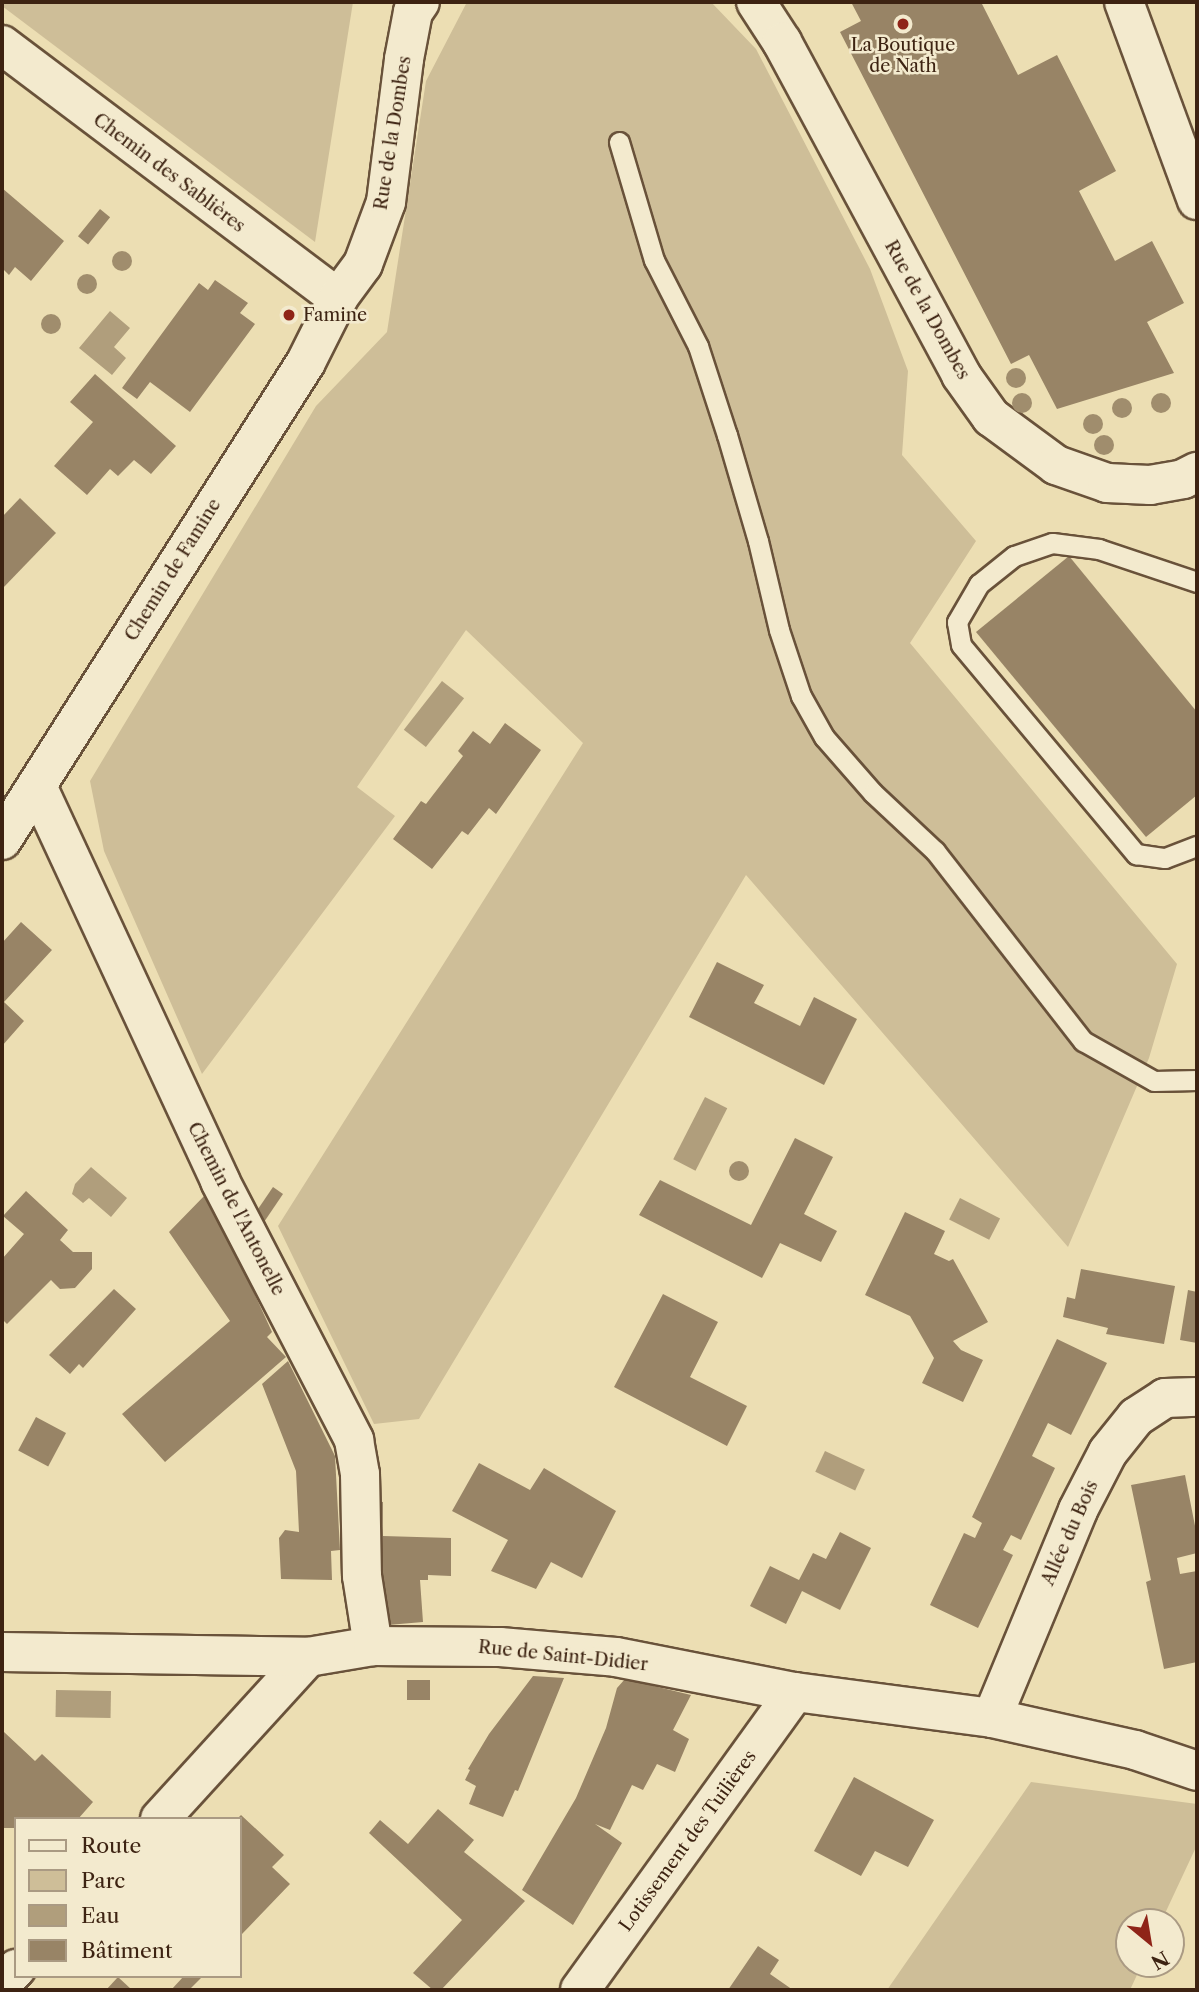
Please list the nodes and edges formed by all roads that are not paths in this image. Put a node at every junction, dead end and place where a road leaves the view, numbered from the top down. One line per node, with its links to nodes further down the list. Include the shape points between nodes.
1 (420, 2): 7 (street, Rue de la Dombes, via 413,12 404,59 386,202 363,264)
2 (756, 2): 8 (street, Rue de la Dombes, via 782,42 961,375 991,417 1056,465 1107,483 1150,485)
3 (1124, 2): 6 (street)
4 (2, 45): 7 (street, Chemin des Sablières)
5 (620, 142): 13 (lane, via 654,260 702,359 751,515 779,631 797,683 824,737 873,793 935,850 1083,1041 1154,1081)
6 (1197, 200)
7 (338, 298): 10 (street, Chemin de Famine, via 306,362)
8 (1197, 472)
9 (1197, 582): 12 (lane, via 1099,549 1052,543 1014,556 979,584 957,622 961,645 1136,854 1165,858)
10 (37, 786): 11 (street, Chemin de Famine); 15 (street, Chemin de l'Antonelle, via 220,1181 354,1440 360,1474 362,1576)
11 (2, 840)
12 (1197, 846)
13 (1197, 1080)
14 (1197, 1397): 19 (street, Allée du Bois, via 1165,1398 1136,1417 1108,1452 1078,1510)
15 (373, 1646): 17 (street, Rue de Saint-Didier); 18 (street, Rue de Saint-Didier, via 500,1647 616,1657)
16 (2, 1652): 17 (street, Rue de Saint-Didier)
17 (309, 1657): 21 (street)
18 (795, 1692): 19 (street, Rue de Saint-Didier); 22 (street, Lotissement des Tuilières)
19 (992, 1718): 20 (street, Rue de Saint-Didier, via 1135,1750)
20 (1197, 1771)
21 (162, 1817)
22 (580, 1990)

